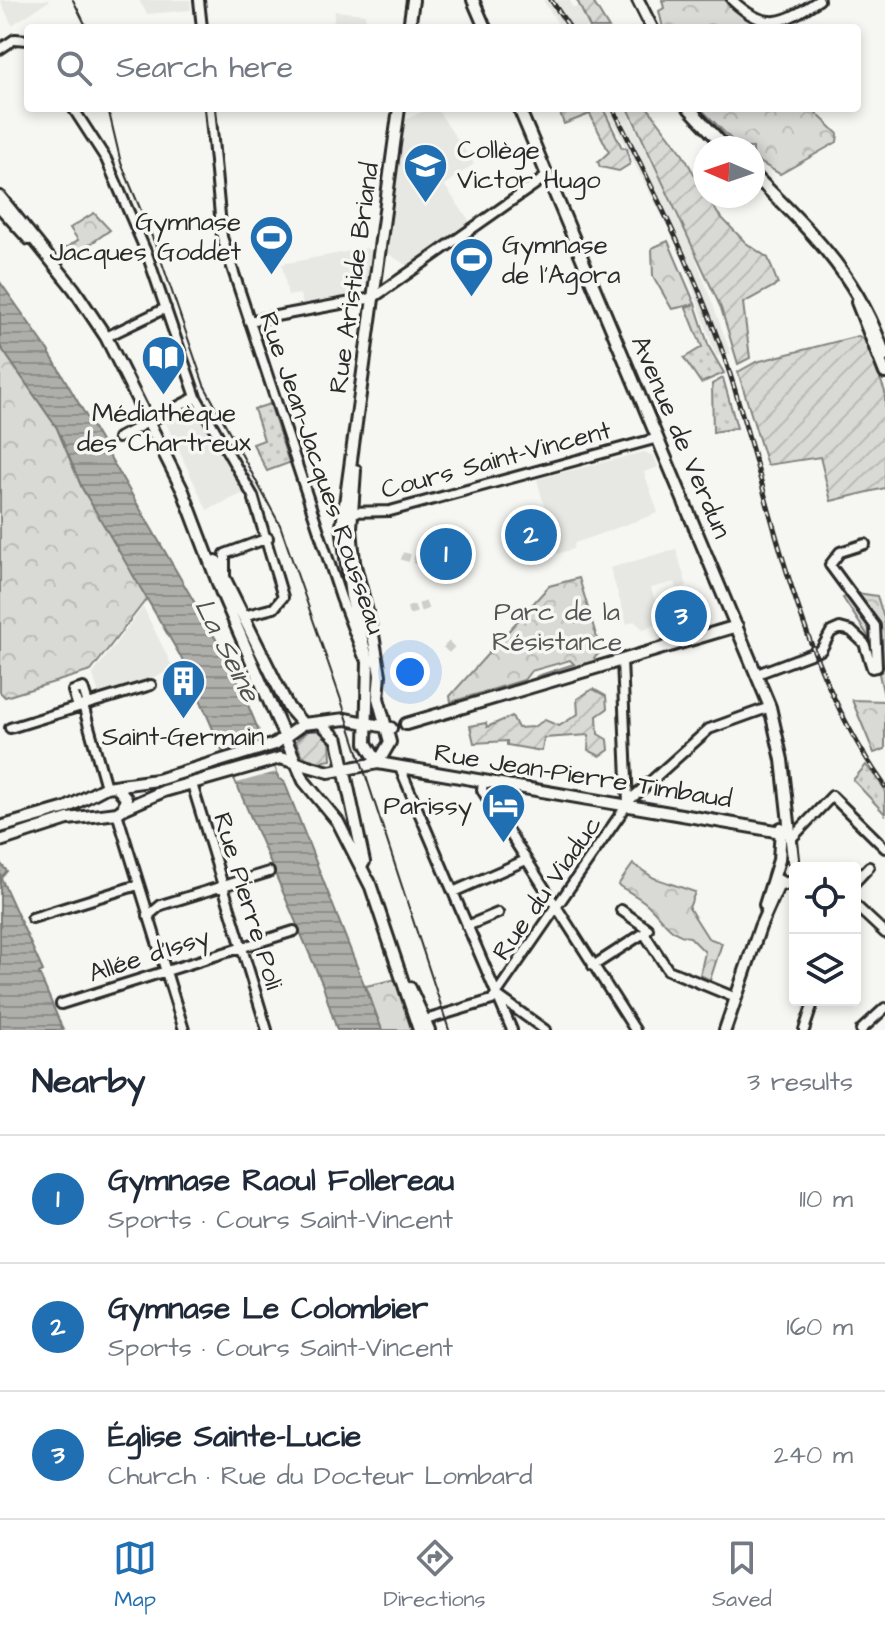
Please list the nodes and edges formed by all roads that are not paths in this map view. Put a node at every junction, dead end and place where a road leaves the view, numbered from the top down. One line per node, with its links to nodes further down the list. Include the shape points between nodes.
1 (199, 0): 7 (street)
2 (413, 0): 8 (main road)
3 (473, 0): 9 (main road)
4 (638, 0): 10 (main road)
5 (732, 0): 6 (street, via 766,20 787,22)
6 (819, 0)
7 (202, 24)
8 (410, 24)
9 (483, 24)
10 (650, 24)
11 (24, 39): 12 (street)
12 (0, 49)
13 (76, 112): 25 (street, via 106,159)
14 (210, 112): 26 (street, Rue Jean-Jacques Rousseau, via 222,237)
15 (398, 112): 24 (main road, Rue Aristide Briand)
16 (521, 112): 19 (main road, Avenue de Verdun)
17 (693, 112): 18 (main road)
18 (715, 136)
19 (547, 176): 24 (street); 34 (main road, Avenue de Verdun)
20 (765, 186): 27 (main road, via 811,231 861,296)
21 (0, 197): 23 (main road)
22 (0, 207): 23 (main road)
23 (54, 263): 28 (main road)
24 (373, 298): 26 (street); 35 (main road, Rue Aristide Briand)
25 (166, 308): 28 (street); 31 (street)
26 (249, 321): 43 (street, Rue Jean-Jacques Rousseau, via 356,643)
27 (877, 332): 29 (main road); 30 (main road)
28 (106, 337): 32 (main road)
29 (885, 356)
30 (885, 373)
31 (196, 397): 32 (street); 36 (street, via 245,480)
32 (150, 420): 33 (street); 37 (main road)
33 (118, 438)
34 (658, 438): 35 (street, Cours Saint-Vincent, via 390,511); 41 (main road, Avenue de Verdun)
35 (348, 512): 43 (main road, Rue Aristide Briand, via 342,526 346,567); 53 (main road, Rue Aristide Briand, via 380,675 378,698)
36 (268, 538): 39 (street, via 225,554); 40 (street, via 283,597 274,608)
37 (206, 543): 39 (main road); 54 (main road, via 221,591)
38 (865, 544): 44 (street, via 840,552 830,565 875,626 877,667 872,668 860,638 840,628 831,632 821,650)
39 (225, 577): 40 (main road)
40 (243, 616): 50 (main road, via 288,707)
41 (737, 626): 42 (main road); 44 (main road, Avenue de Verdun)
42 (622, 660): 51 (main road); 63 (street, Rue du Viaduc)
43 (368, 662): 49 (main road, Rue Aristide Briand)
44 (757, 674): 47 (main road, Avenue de Verdun)
45 (151, 685): 46 (street)
46 (83, 705): 52 (street); 61 (street)
47 (770, 707): 62 (main road, Avenue de Verdun); 63 (street, via 709,729)
48 (320, 722): 49 (main road); 50 (main road); 58 (main road, via 338,740)
49 (365, 723): 53 (main road); 56 (main road, Rue Aristide Briand, via 366,743)
50 (303, 724): 54 (main road)
51 (406, 724)
52 (10, 728)
53 (389, 728): 56 (main road, via 388,749)
54 (286, 736): 55 (main road); 61 (main road, via 275,744 157,780)
55 (296, 762): 58 (main road, via 329,772); 60 (main road, via 280,758); 80 (main road, via 306,786 338,822)
56 (378, 763): 57 (main road, Rue Jean-Pierre Timbaud); 58 (main road)
57 (400, 768): 59 (main road, Rue Jean-Pierre Timbaud); 82 (street)
58 (343, 770): 80 (main road)
59 (483, 783): 63 (main road, Rue Jean-Pierre Timbaud); 70 (street, via 482,790)
60 (192, 784): 64 (main road); 81 (street, Rue Pierre Poli)
61 (108, 788): 64 (main road, via 126,798); 64 (main road, via 98,803); 65 (main road, via 66,808)
62 (784, 788): 66 (main road, Avenue de Verdun); 67 (main road, Avenue de Verdun)
63 (628, 805): 66 (main road, Rue Jean-Pierre Timbaud); 85 (street, Rue du Viaduc)
64 (116, 812): 68 (main road, via 68,819); 79 (street)
65 (0, 827)
66 (781, 832): 71 (main road, Avenue de Verdun)
67 (790, 840): 69 (street, via 832,796); 72 (main road, Avenue de Verdun)
68 (0, 841)
69 (885, 848)
70 (526, 860): 82 (street); 85 (street)
71 (779, 860): 73 (main road); 77 (main road, Avenue de Verdun)
72 (797, 862)
73 (789, 863)
74 (869, 867): 76 (street)
75 (269, 872): 81 (street)
76 (861, 876)
77 (776, 878): 78 (main road); 99 (main road)
78 (789, 879)
79 (138, 885): 83 (street); 90 (street)
80 (371, 887): 105 (main road)
81 (222, 888): 84 (street); 95 (street, Rue Pierre Poli)
82 (453, 892): 91 (street)
83 (142, 897): 84 (street); 89 (street)
84 (161, 905): 89 (street)
85 (557, 909): 96 (street); 98 (street, Rue du Viaduc)
86 (621, 910): 93 (street, via 642,922 648,929)
87 (861, 911): 94 (street)
88 (498, 913): 91 (street)
89 (148, 916): 97 (street)
90 (32, 918)
91 (467, 926): 98 (street)
92 (294, 931): 95 (street, Allée d'Issy)
93 (644, 933): 96 (street); 99 (street, via 668,970)
94 (885, 933)
95 (242, 946): 97 (street, Allée d'Issy); 107 (street, Rue Pierre Poli)
96 (593, 966): 110 (street)
97 (166, 971): 100 (street, Allée d'Issy); 106 (street)
98 (497, 995): 103 (street); 104 (street); 105 (street)
99 (736, 998): 111 (main road)
100 (61, 1004)
101 (812, 1006): 112 (street)
102 (885, 1008): 113 (street)
103 (519, 1011): 104 (street); 109 (street)
104 (507, 1019): 108 (street)
105 (422, 1026)
106 (184, 1030)
107 (267, 1030)
108 (512, 1030)
109 (545, 1030)
110 (635, 1030)
111 (725, 1030)
112 (804, 1030)
113 (861, 1030)

